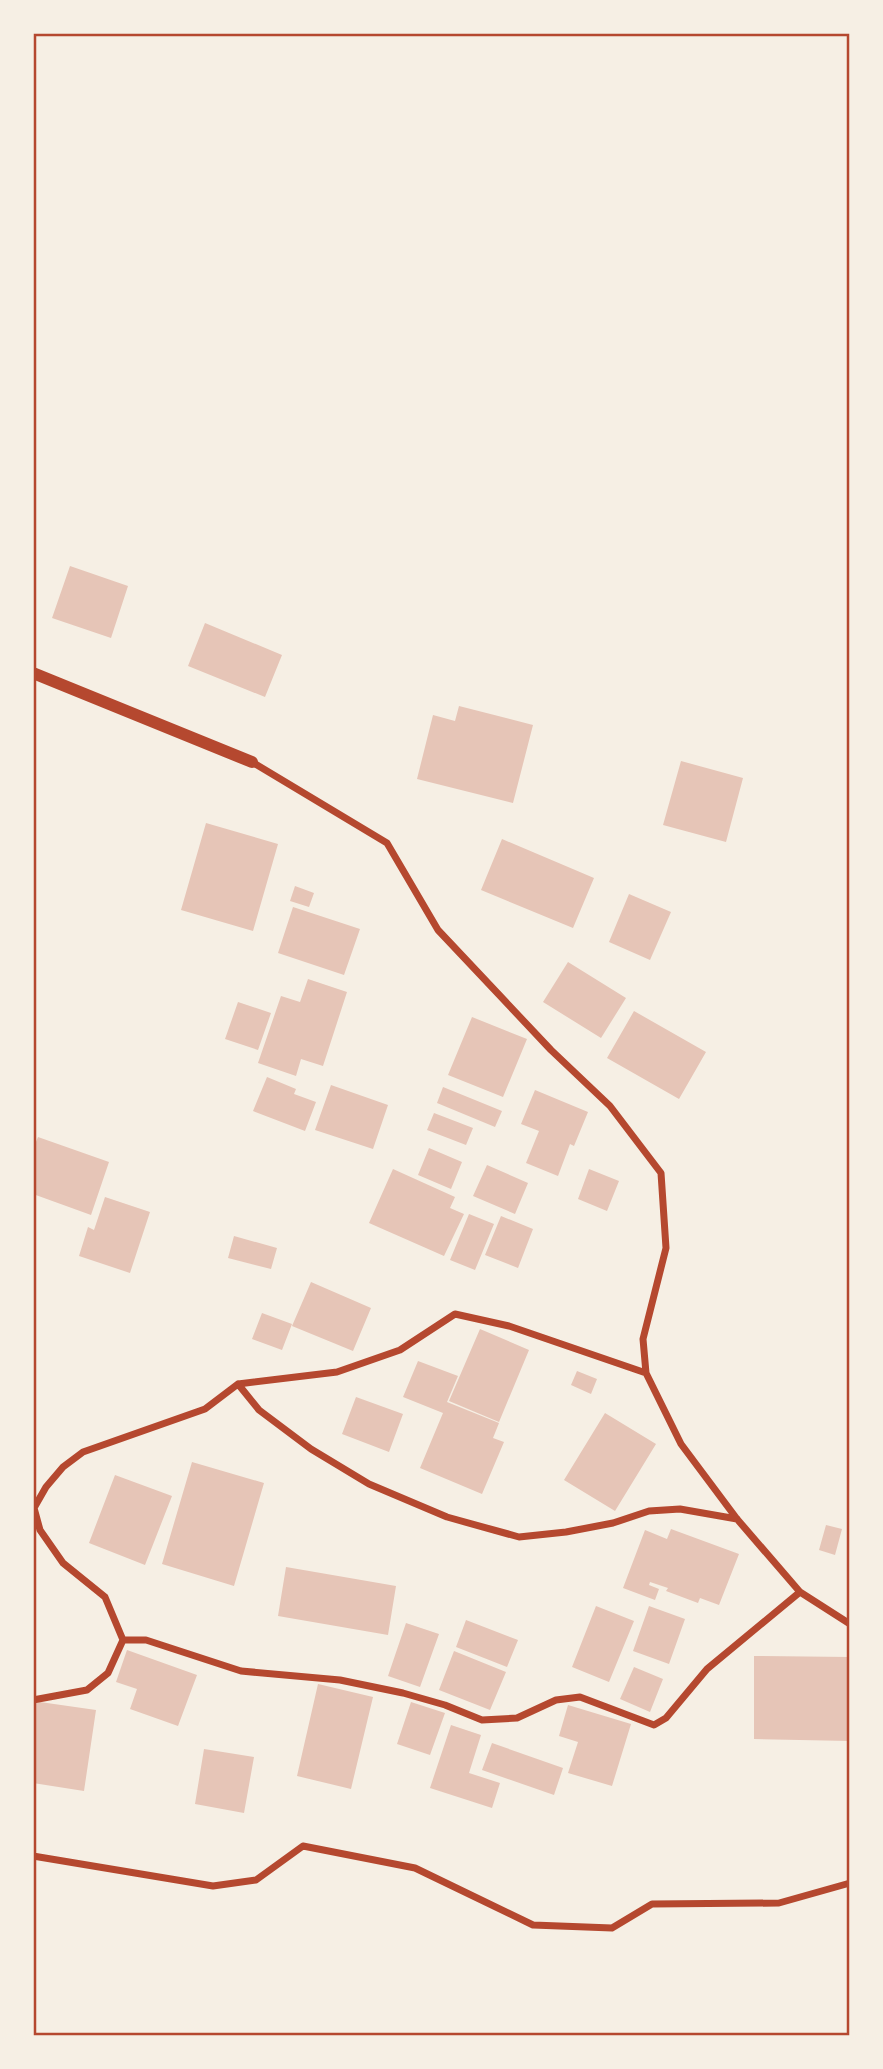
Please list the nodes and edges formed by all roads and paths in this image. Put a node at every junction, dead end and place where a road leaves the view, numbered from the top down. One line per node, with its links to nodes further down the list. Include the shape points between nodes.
1 (33, 673): 2 (street)
2 (252, 762): 3 (street, via 387,843 438,930 610,1106 661,1173 666,1248 643,1339)
3 (646, 1373): 4 (street, via 509,1326 455,1314 400,1350 337,1372); 5 (street, via 681,1444)
4 (238, 1384): 5 (street, via 259,1410 311,1449 369,1483 447,1517 507,1534 566,1532 649,1511 680,1509); 8 (street, via 205,1409 83,1452 62,1467 34,1508 40,1530 62,1563 105,1597)
5 (737, 1519): 6 (street)
6 (800, 1592): 7 (street); 8 (street, via 707,1669 666,1718 654,1725 580,1697 555,1700 517,1718 482,1720 403,1693 340,1680 241,1671 146,1640)
7 (850, 1623)
8 (123, 1640): 9 (street, via 107,1674 87,1690)
9 (33, 1700)
10 (33, 1856): 11 (street, via 213,1886 256,1881 303,1846 415,1868 533,1925 612,1928 652,1904 779,1903)
11 (850, 1883)

